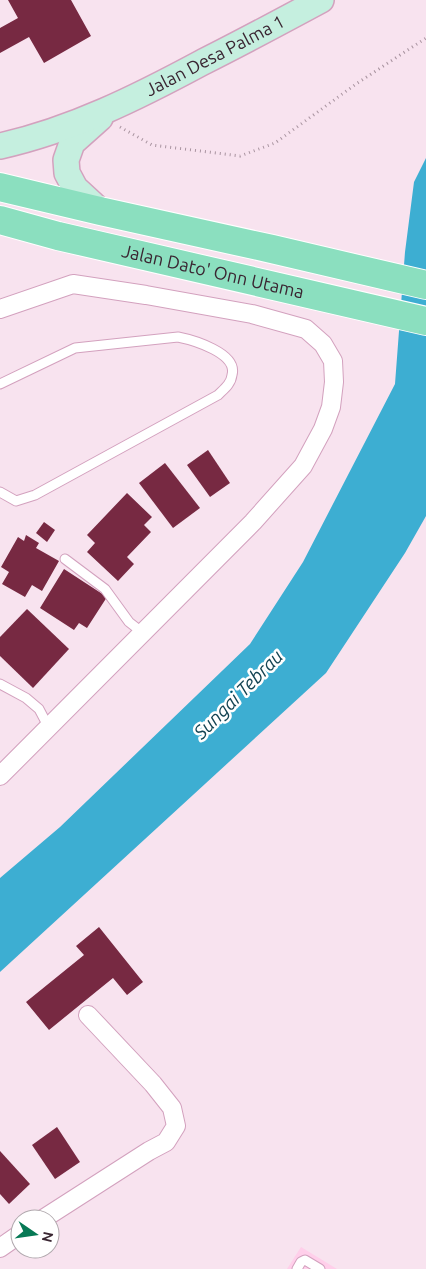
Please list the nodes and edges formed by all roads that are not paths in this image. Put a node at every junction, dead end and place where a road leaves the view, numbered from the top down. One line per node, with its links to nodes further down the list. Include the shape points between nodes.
1 (321, 0): 2 (street, Jalan Desa Palma 1)
2 (107, 111): 3 (street, Jalan Desa Palma 1); 5 (street, Jalan Desa Palma 1, via 72,143 66,160 67,173 75,188)
3 (0, 146)
4 (0, 187): 5 (main road, Jalan Dato' Onn Utama)
5 (100, 211): 7 (main road, Jalan Dato' Onn Utama)
6 (0, 220): 9 (main road, Jalan Dato' Onn Utama)
7 (426, 285)
8 (0, 309): 13 (street, via 73,284 146,295 252,314 306,329 322,344 332,361 331,407 303,466 253,522)
9 (426, 321)
10 (0, 384): 11 (lane, via 75,348 178,337 193,340 224,356 233,374 228,386 218,394 35,496 16,501)
11 (0, 492)
12 (65, 559): 13 (lane, via 105,589 129,622)
13 (143, 633): 15 (street)
14 (0, 684): 15 (lane, via 39,709)
15 (49, 728): 16 (street)
16 (0, 776)
17 (88, 1015): 18 (street, via 153,1084 172,1108 176,1126 166,1142)
18 (59, 1209)
19 (296, 1269): 20 (lane, via 305,1260)
20 (320, 1269)

